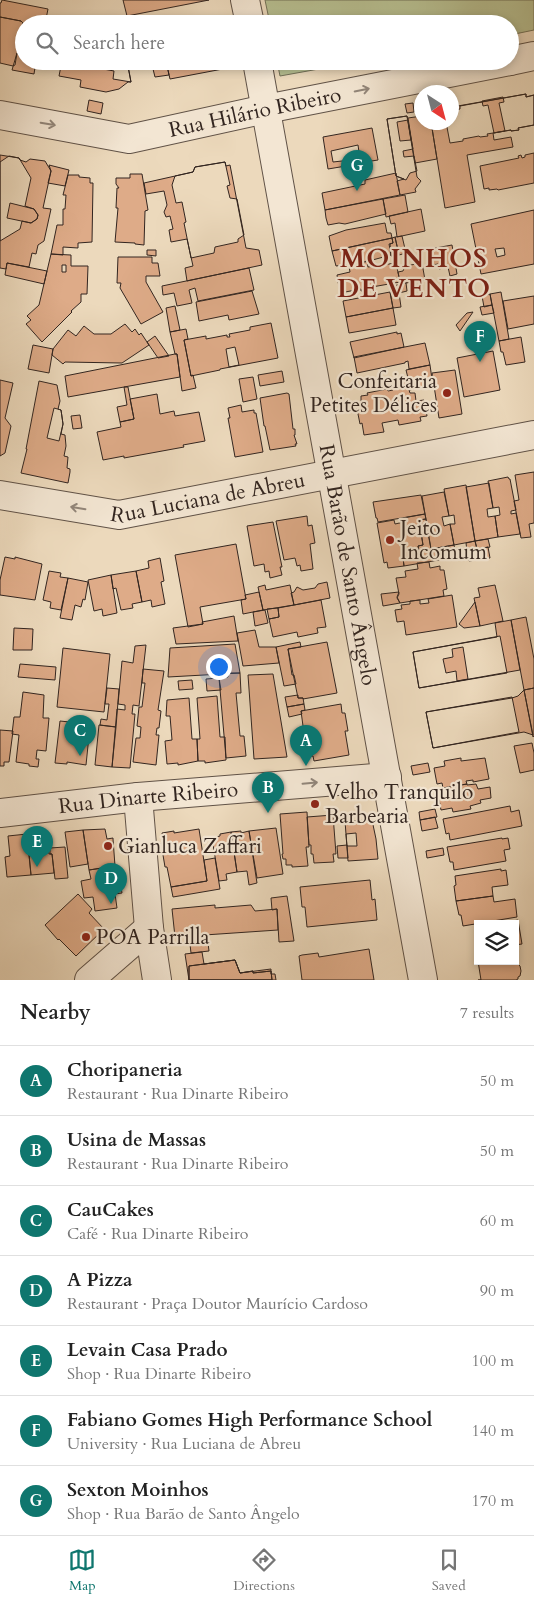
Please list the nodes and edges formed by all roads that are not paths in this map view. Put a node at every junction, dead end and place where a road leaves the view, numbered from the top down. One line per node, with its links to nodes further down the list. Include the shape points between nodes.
1 (245, 0): 2 (street)
2 (248, 15)
3 (534, 56): 4 (street, Rua Hilário Ribeiro)
4 (519, 59)
5 (259, 70): 7 (street, Rua Barão de Santo Ângelo)
6 (464, 70): 7 (street, Rua Hilário Ribeiro, one-way to 6)
7 (266, 109): 8 (street, Rua Hilário Ribeiro, one-way to 7, via 130,139); 10 (street, Rua Barão de Santo Ângelo)
8 (0, 115)
9 (534, 435): 10 (street, Rua Luciana de Abreu)
10 (332, 474): 11 (street, Rua Luciana de Abreu, one-way to 11, via 118,515); 12 (street, Rua Barão de Santo Ângelo)
11 (0, 495)
12 (387, 777): 13 (street, Rua Dinarte Ribeiro, one-way to 12); 18 (street, Rua Barão de Santo Ângelo)
13 (138, 797): 14 (street, Rua Dinarte Ribeiro); 15 (street)
14 (0, 813)
15 (150, 928): 16 (street); 17 (street)
16 (89, 980)
17 (157, 980)
18 (423, 980)

